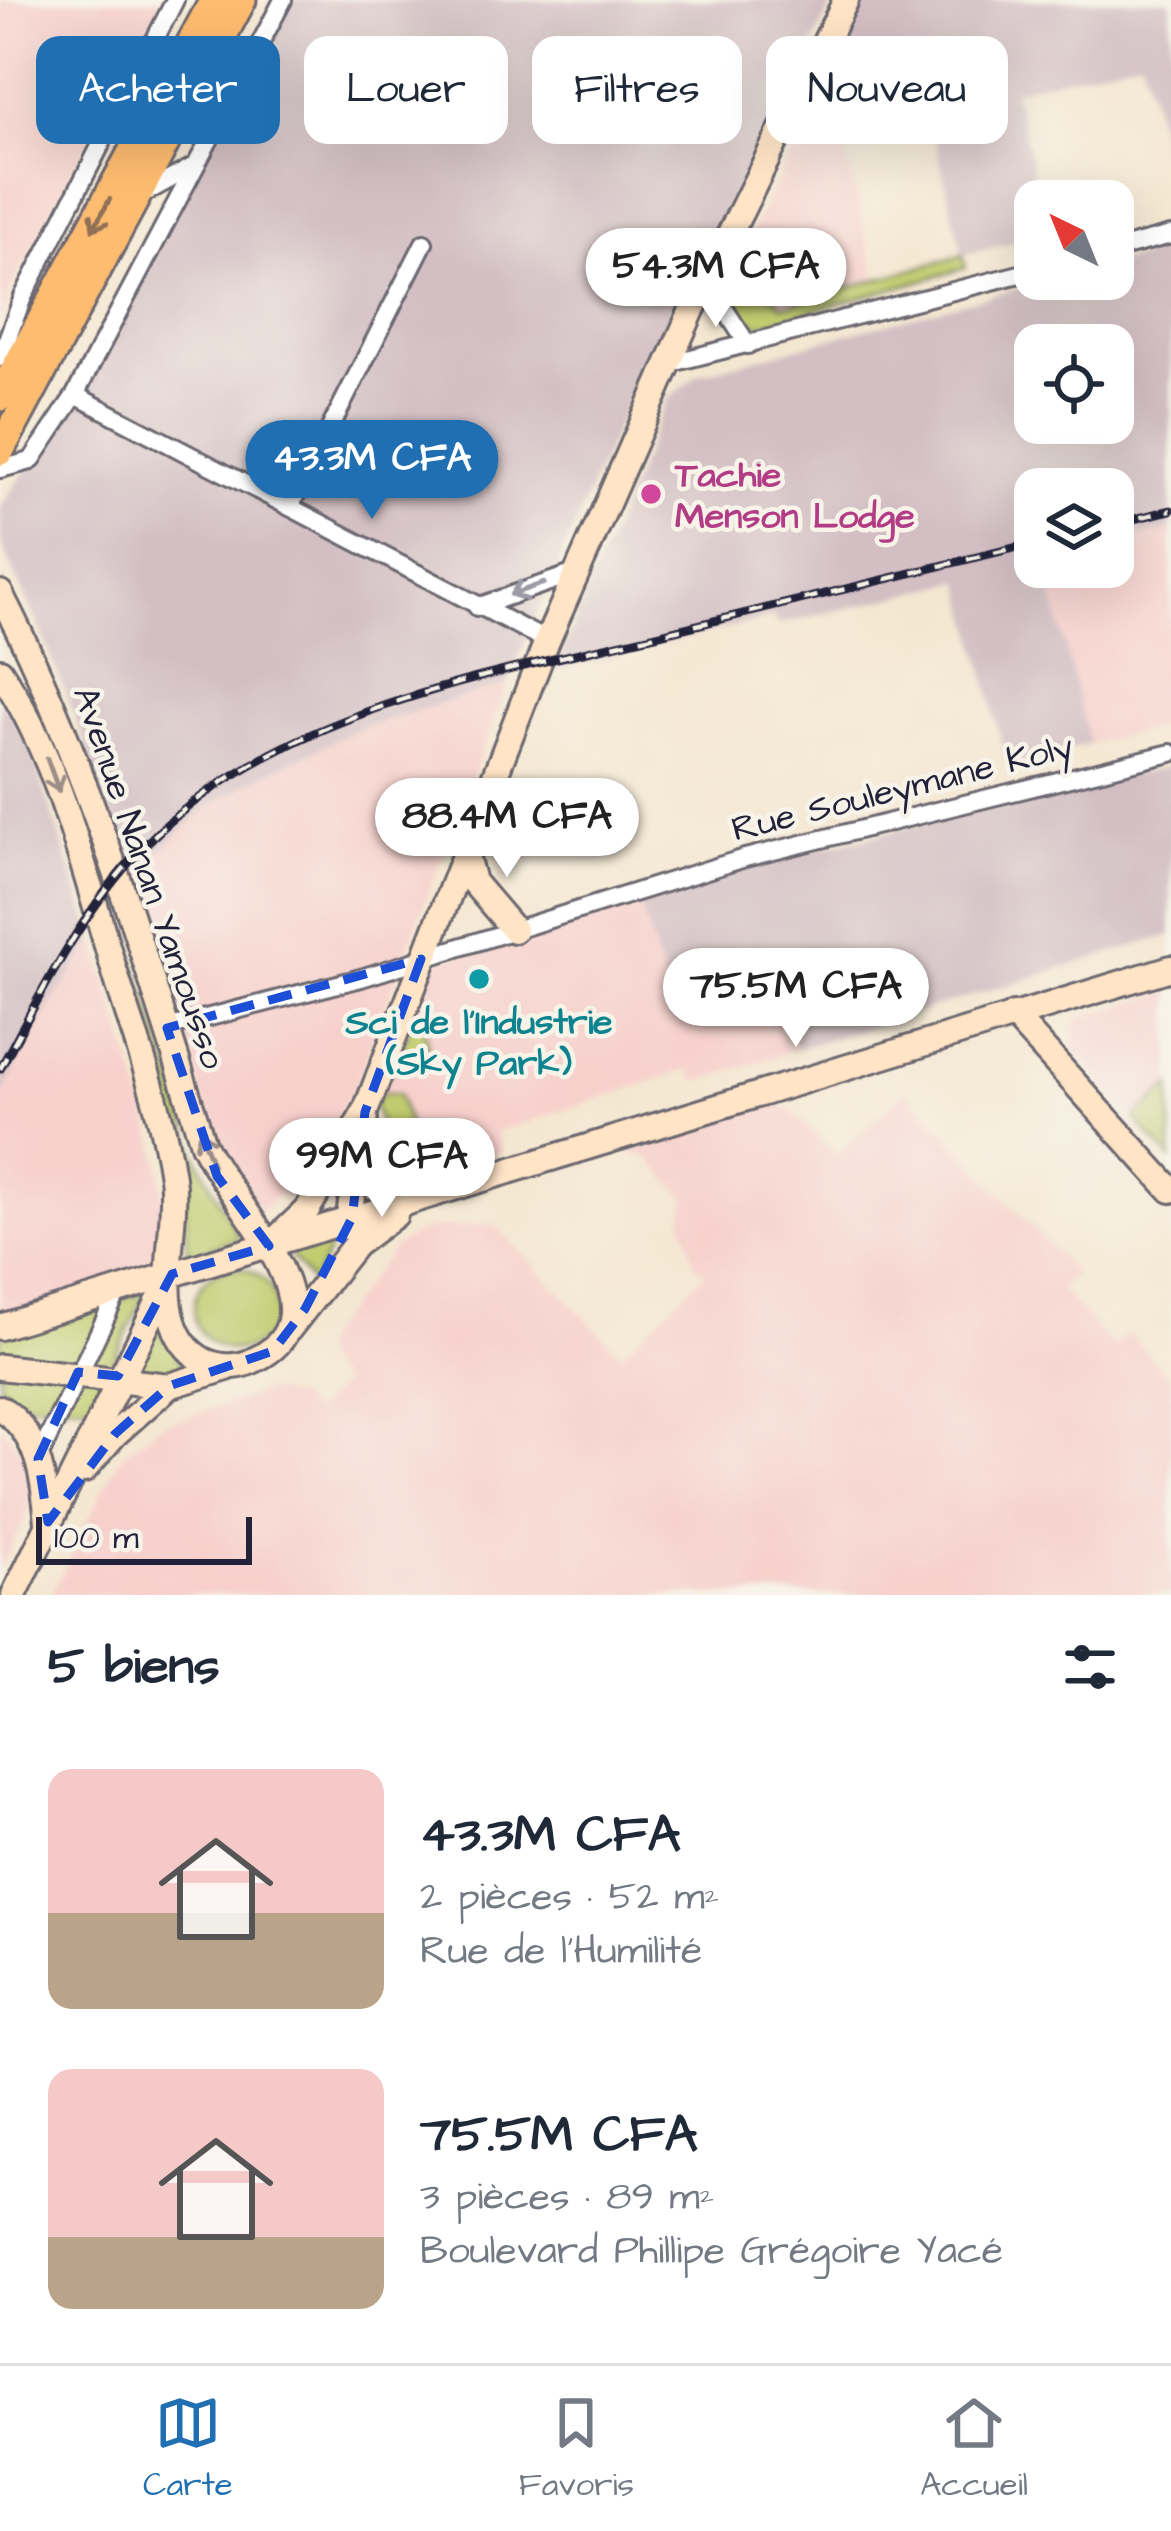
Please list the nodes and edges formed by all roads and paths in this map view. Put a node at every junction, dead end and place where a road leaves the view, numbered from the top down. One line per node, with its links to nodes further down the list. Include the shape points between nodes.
1 (175, 0): 6 (street)
2 (214, 0): 10 (main road)
3 (242, 0): 10 (main road)
4 (283, 0): 9 (street)
5 (846, 0): 15 (main road)
6 (155, 36)
7 (98, 144): 17 (street)
8 (119, 144): 10 (street)
9 (195, 165): 10 (street); 19 (street)
10 (131, 185): 20 (main road, one-way to 20); 21 (main road)
11 (1171, 235): 13 (street)
12 (424, 243): 23 (street)
13 (1134, 245)
14 (1014, 275): 16 (street)
15 (706, 280): 16 (street); 18 (main road)
16 (748, 345): 18 (street)
17 (0, 358)
18 (668, 364): 24 (main road)
19 (75, 394): 22 (street, via 31,461); 23 (street)
20 (0, 397)
21 (0, 451)
22 (0, 469)
23 (290, 507): 26 (street)
24 (578, 572): 26 (street, one-way to 26); 27 (main road)
25 (0, 593): 35 (main road, Avenue Nanan Yamousso, via 68,733)
26 (477, 607): 27 (street)
27 (547, 641): 30 (main road)
28 (0, 671): 42 (main road, Avenue Nanan Yamousso, one-way to 42, via 31,719 67,815 166,1142 176,1211)
29 (1171, 754): 31 (street, Rue Souleymane Koly, via 745,858)
30 (464, 846): 31 (main road, via 473,883); 32 (main road)
31 (514, 930): 32 (street, Rue Souleymane Koly)
32 (421, 959): 35 (street, Rue Souleymane Koly); 36 (main road)
33 (1171, 968): 34 (main road)
34 (1013, 1015): 37 (main road); 38 (main road)
35 (167, 1028): 41 (main road, Avenue Nanan Yamousso, one-way to 35, via 217,1176)
36 (365, 1124): 39 (main road); 40 (main road); 41 (main road, via 308,1210)
37 (1171, 1190)
38 (440, 1192): 39 (main road); 43 (main road, via 374,1227)
39 (407, 1202): 40 (main road)
40 (352, 1218): 41 (main road); 43 (main road)
41 (269, 1246): 42 (main road); 46 (main road, via 288,1282)
42 (172, 1274): 44 (main road); 48 (main road, via 173,1328 185,1348); 50 (main road)
43 (321, 1282): 46 (main road)
44 (119, 1290): 45 (main road); 49 (street)
45 (0, 1327)
46 (288, 1330): 48 (main road, via 273,1351)
47 (0, 1367): 49 (main road)
48 (231, 1367): 51 (main road)
49 (78, 1372): 50 (main road); 53 (street)
50 (118, 1376): 51 (main road); 54 (main road)
51 (170, 1386): 54 (main road, via 115,1433)
52 (0, 1408): 53 (main road)
53 (38, 1459): 54 (main road)
54 (54, 1511): 55 (main road)
55 (14, 1595)

